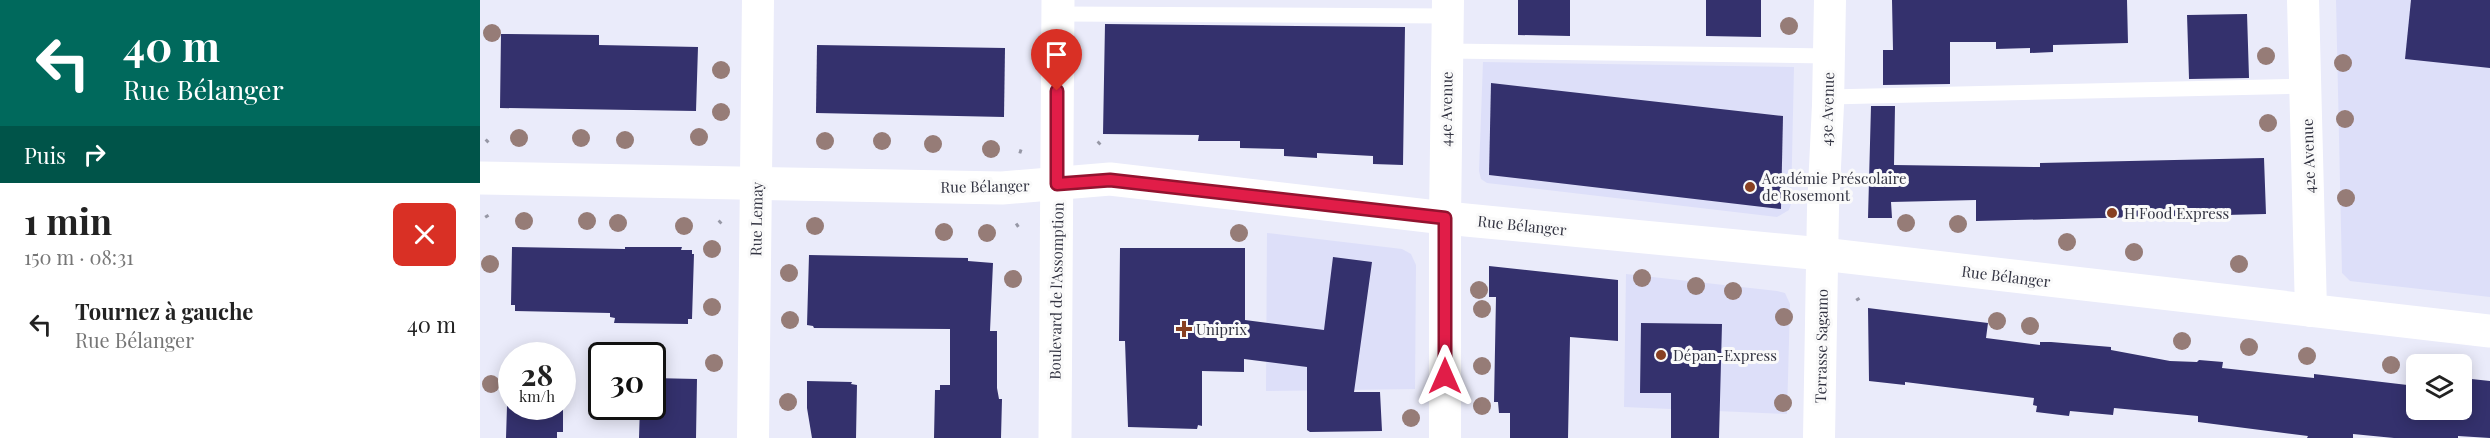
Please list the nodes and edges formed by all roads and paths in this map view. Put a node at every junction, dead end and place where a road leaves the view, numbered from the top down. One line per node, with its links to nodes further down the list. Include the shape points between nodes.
1 (758, 0): 12 (street, Rue Lemay)
2 (1830, 0): 7 (street, 43e Avenue)
3 (2303, 0): 8 (street, 42e Avenue)
4 (1058, 7): 5 (lane); 11 (street, Boulevard de l'Assomption)
5 (1448, 8): 6 (street, 44e Avenue)
6 (1447, 51): 7 (lane); 13 (street, 44e Avenue)
7 (1829, 56): 9 (street, 43e Avenue)
8 (2306, 86): 9 (lane); 15 (street, 42e Avenue)
9 (1829, 97): 14 (street, 43e Avenue)
10 (480, 178): 12 (street, Rue Bélanger)
11 (1057, 184): 12 (street, Rue Bélanger, via 1002,188); 13 (street, Rue Bélanger, via 1110,180); 18 (street, Boulevard de l'Assomption)
12 (756, 185): 17 (street, Rue Lemay)
13 (1445, 218): 14 (street, Rue Bélanger); 19 (street)
14 (1822, 254): 15 (street, Rue Bélanger); 20 (street, Terrasse Sagamo)
15 (2311, 311): 16 (street, Rue Bélanger)
16 (2490, 331)
17 (753, 438)
18 (1055, 438)
19 (1445, 438)
20 (1819, 438)

